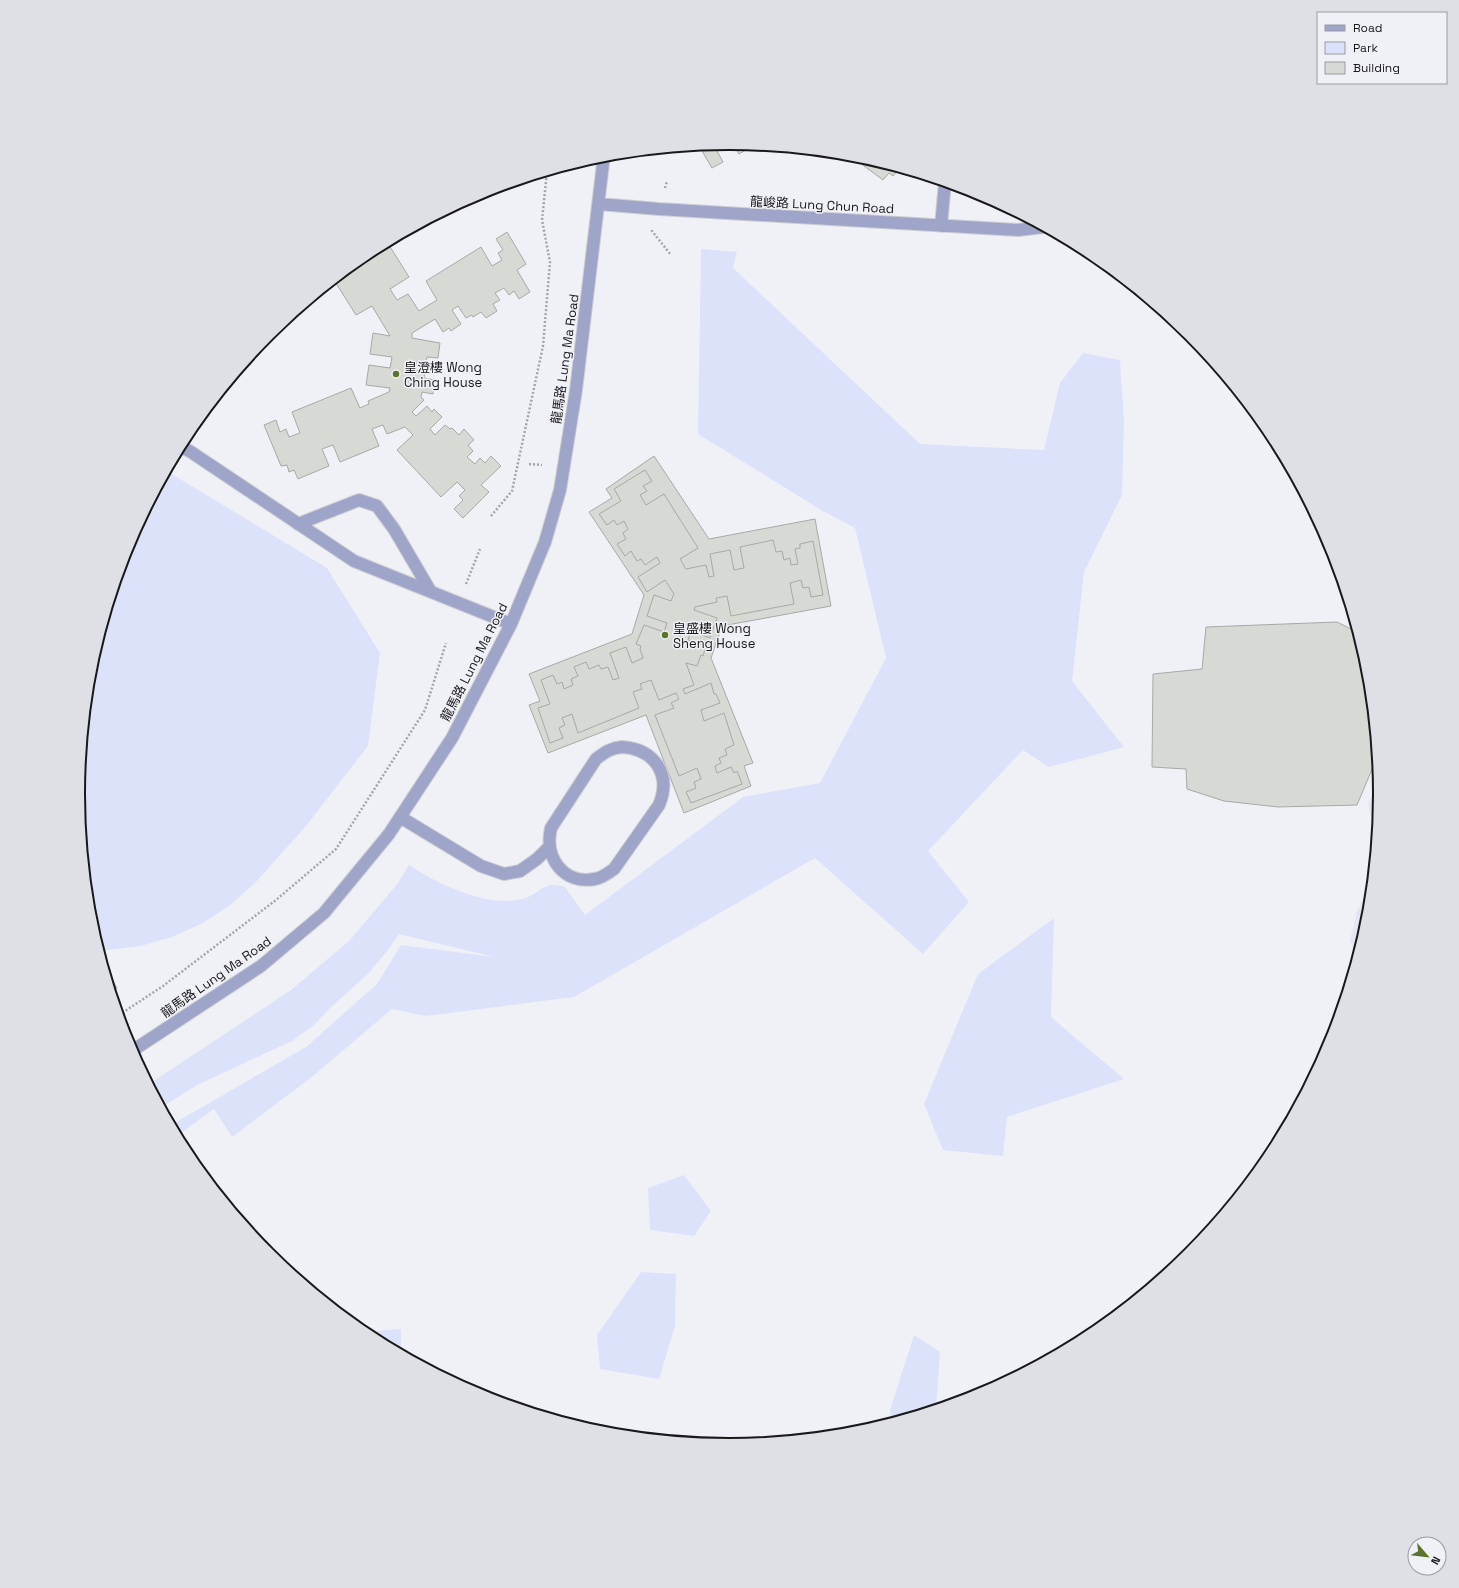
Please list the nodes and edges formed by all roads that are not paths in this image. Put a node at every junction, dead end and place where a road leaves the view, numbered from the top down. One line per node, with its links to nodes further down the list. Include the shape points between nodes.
1 (603, 162): 3 (street, 龍馬路 Lung Ma Road)
2 (945, 187): 4 (street)
3 (599, 204): 4 (street, 龍峻路 Lung Chun Road); 9 (street, 龍馬路 Lung Ma Road, via 576,390 560,490 545,542)
4 (941, 226): 5 (street, 龍峻路 Lung Chun Road, via 1018,230)
5 (1037, 228)
6 (186, 449): 7 (street)
7 (298, 524): 8 (street, via 354,561); 8 (street, via 359,500 377,506 394,529)
8 (431, 592): 9 (street)
9 (510, 624): 10 (street, 龍馬路 Lung Ma Road, via 452,738)
10 (400, 818): 11 (street, via 481,866 504,874 520,871); 12 (street, 龍馬路 Lung Ma Road, via 324,913 260,966)
11 (549, 847): 11 (street, via 551,828 596,758 613,748 622,747 638,750 655,761 663,777 663,795 659,805 614,869 595,879 574,877 555,863)
12 (137, 1048)

